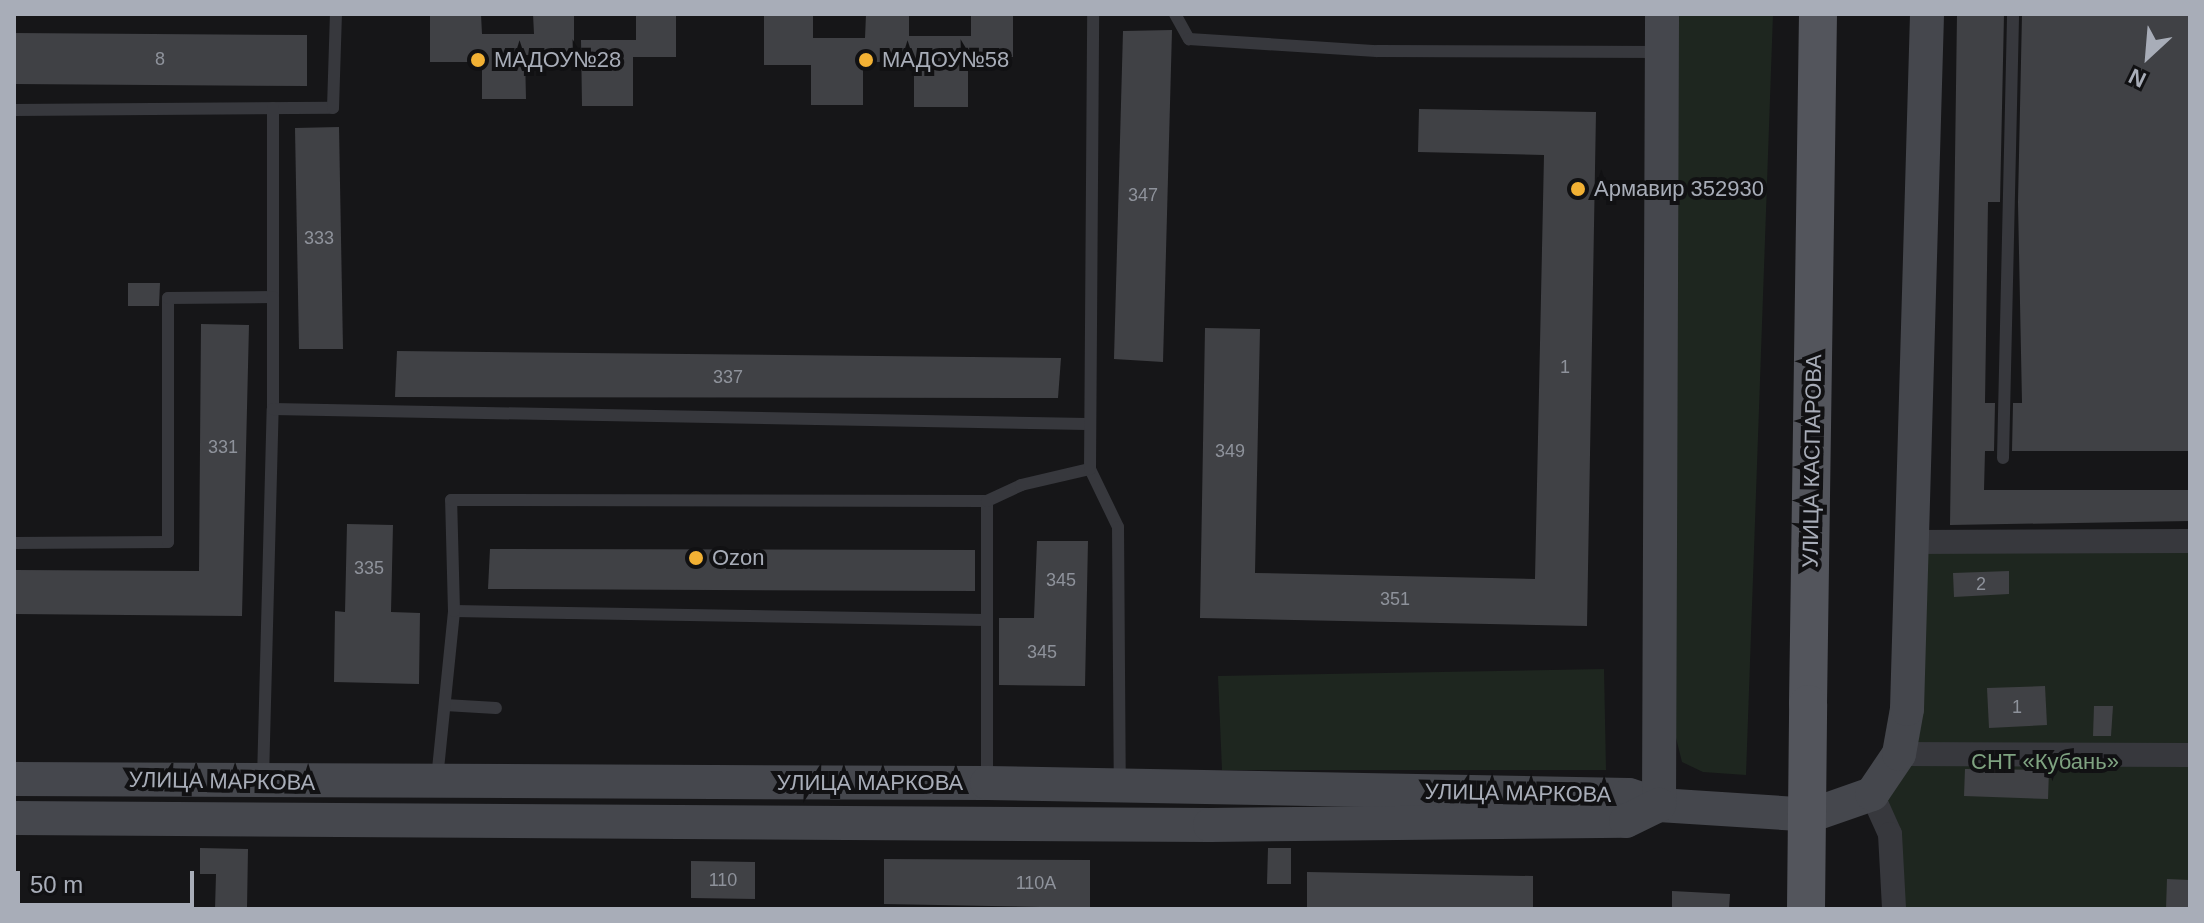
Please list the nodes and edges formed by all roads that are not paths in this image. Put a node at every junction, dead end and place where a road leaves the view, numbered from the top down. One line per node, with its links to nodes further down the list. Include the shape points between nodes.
1 (336, 14): 9 (lane, via 333,108)
2 (1093, 14): 13 (lane)
3 (1175, 14): 8 (lane, via 1189,39 1377,51)
4 (1662, 14): 8 (main road)
5 (1818, 14): 37 (main road, УЛИЦА КАСПАРОВА, bridge)
6 (1927, 14): 18 (main road)
7 (2013, 14): 14 (lane)
8 (1659, 52): 32 (main road)
9 (273, 108): 10 (lane); 11 (lane)
10 (14, 110)
11 (273, 297): 12 (lane); 19 (lane, via 168,298 168,542)
12 (273, 409): 13 (lane); 27 (lane)
13 (1087, 424): 15 (lane)
14 (2003, 458)
15 (1090, 469): 16 (lane, via 1021,485); 30 (lane, via 1118,527)
16 (987, 501): 20 (lane, via 451,500); 21 (lane)
17 (2190, 541): 18 (street)
18 (1913, 542): 24 (main road, via 1907,709)
19 (14, 543)
20 (454, 611): 21 (lane); 22 (lane)
21 (985, 620): 29 (lane)
22 (445, 705): 23 (lane); 28 (lane)
23 (496, 708)
24 (1899, 754): 25 (street); 31 (main road)
25 (2190, 755)
26 (14, 779): 27 (main road, УЛИЦА МАРКОВА)
27 (263, 781): 28 (main road, УЛИЦА МАРКОВА)
28 (437, 783): 29 (main road, УЛИЦА МАРКОВА); 34 (street)
29 (987, 783): 30 (main road, УЛИЦА МАРКОВА); 35 (street)
30 (1119, 787): 32 (main road, УЛИЦА МАРКОВА, via 1629,795); 36 (street)
31 (1872, 794): 32 (main road, via 1812,815); 38 (street, via 1890,834)
32 (1659, 805): 36 (main road, УЛИЦА МАРКОВА, via 1626,821)
33 (14, 818): 34 (main road, УЛИЦА МАРКОВА, via 260,829)
34 (435, 822): 35 (main road, УЛИЦА МАРКОВА)
35 (986, 825): 36 (main road, УЛИЦА МАРКОВА)
36 (1120, 825)
37 (1806, 909)
38 (1894, 909)

